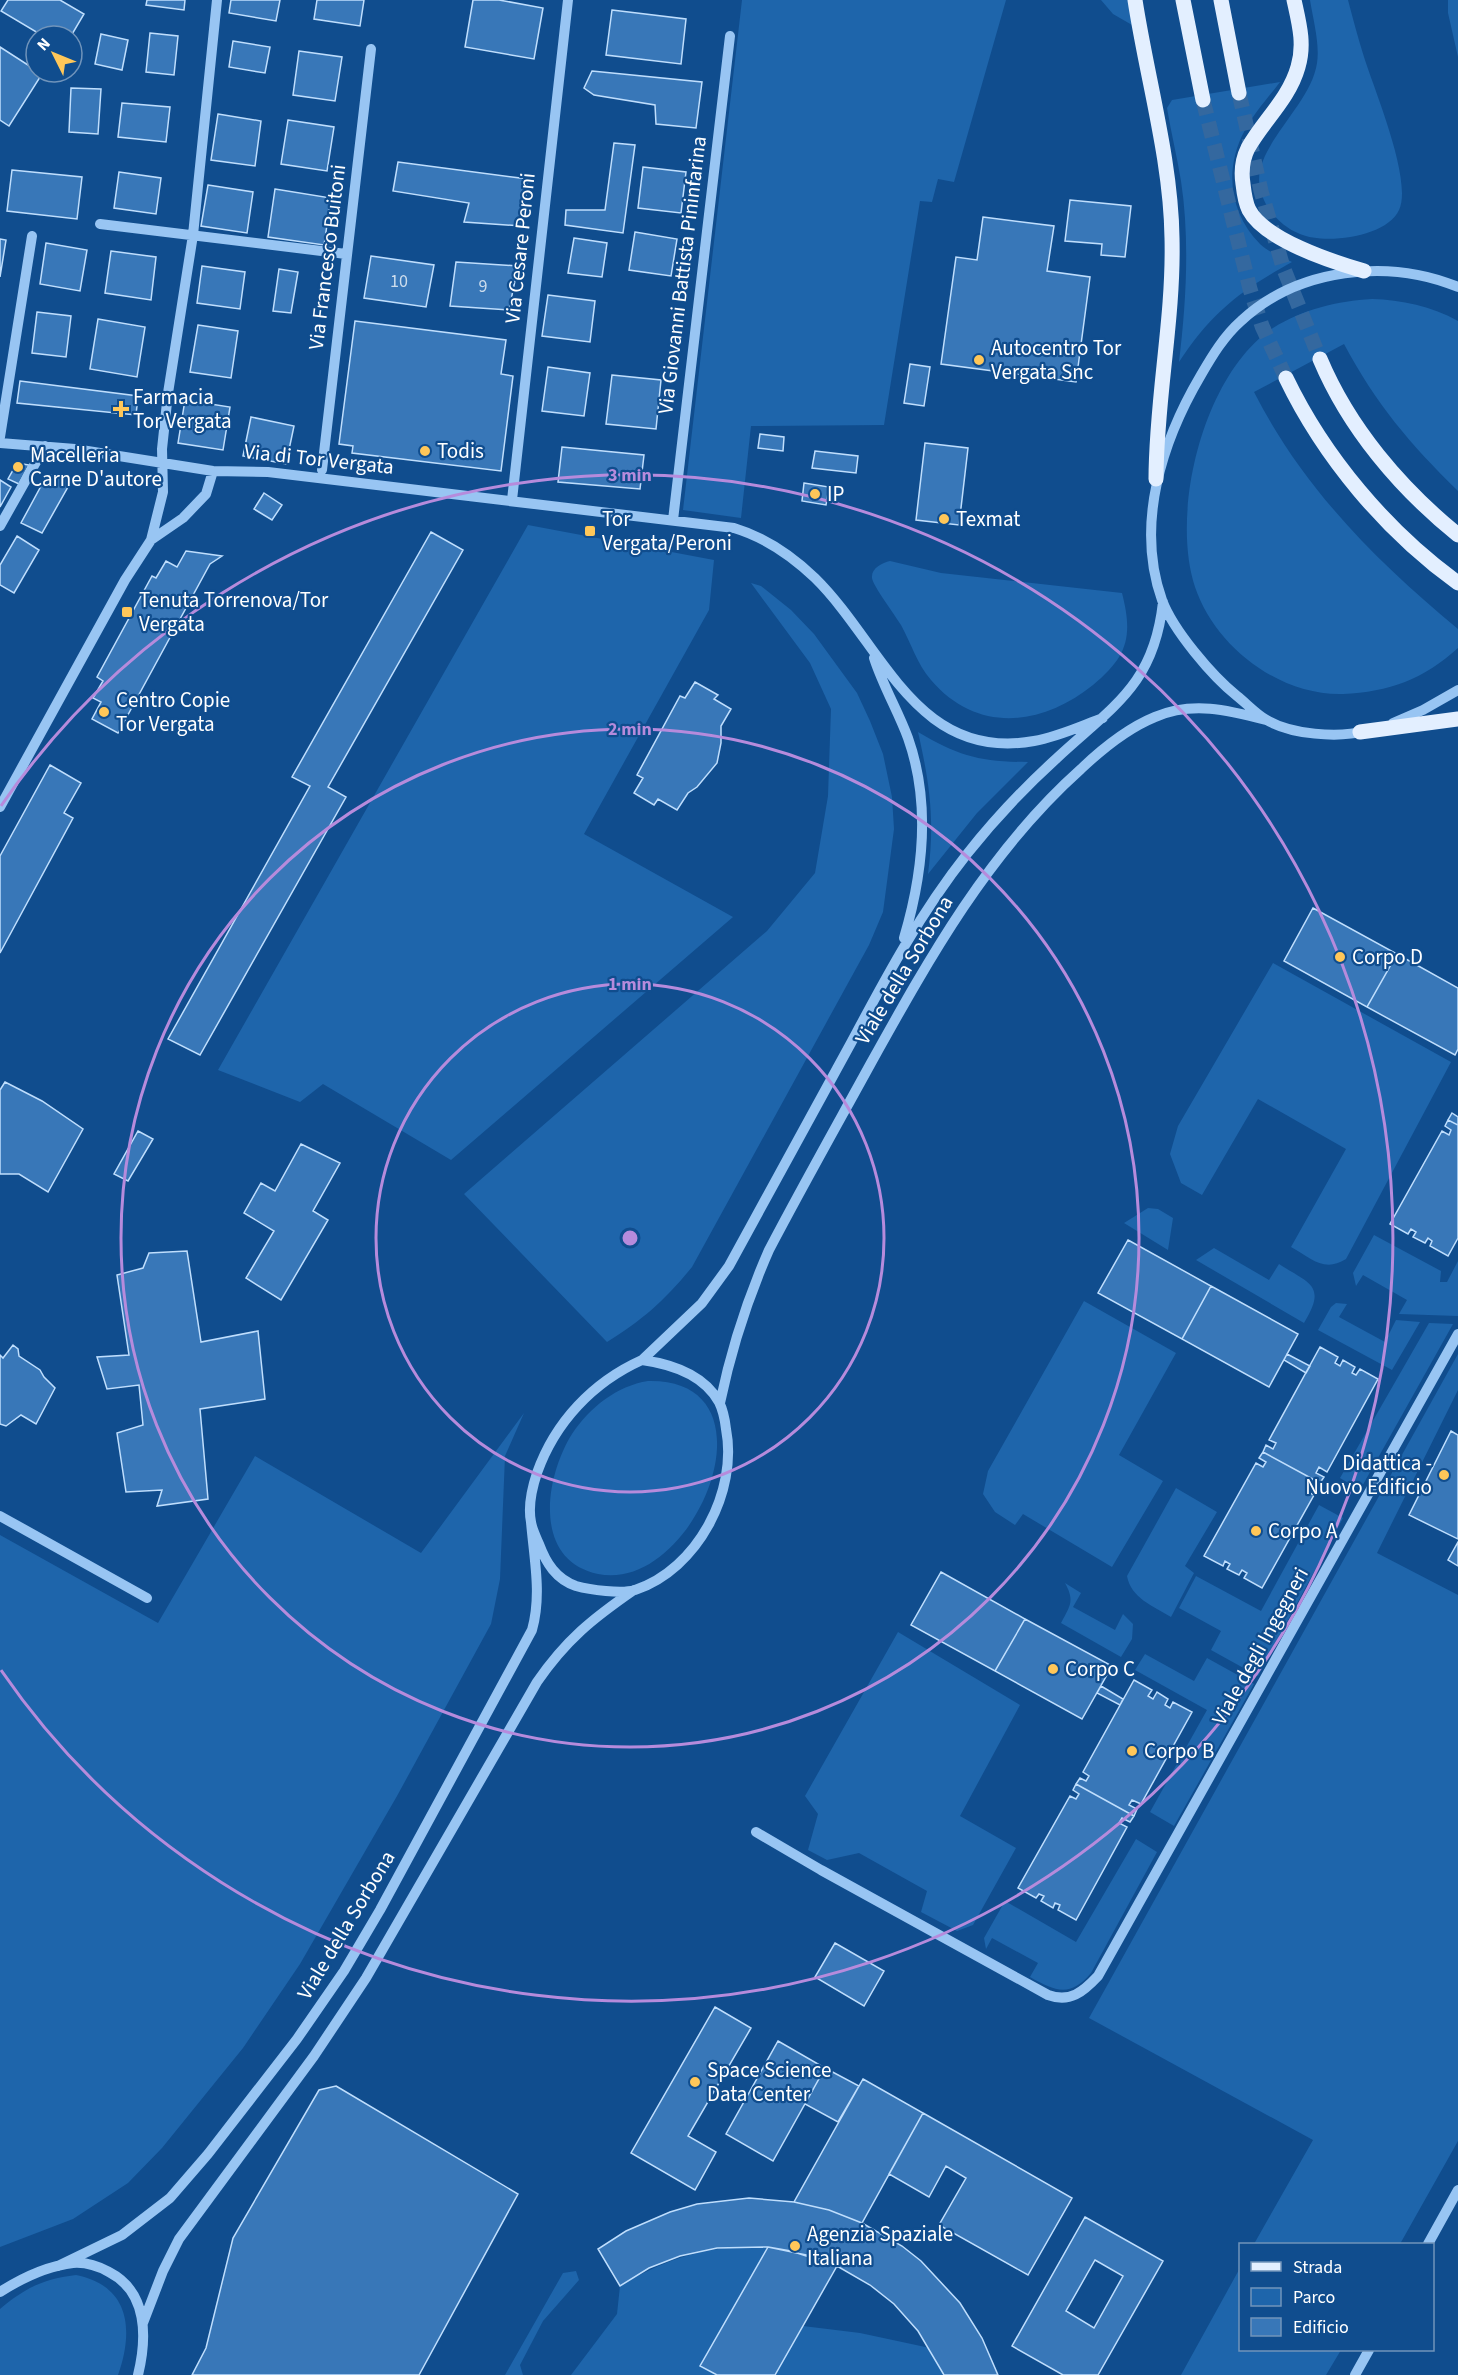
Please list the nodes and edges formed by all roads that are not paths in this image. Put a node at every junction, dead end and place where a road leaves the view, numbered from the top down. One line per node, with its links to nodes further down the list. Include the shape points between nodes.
1 (217, 0): 12 (street)
2 (568, 0): 26 (street, Via Cesare Peroni)
3 (1135, 0): 25 (main road, via 1172,221 1170,314 1158,413)
4 (1183, 0): 10 (main road)
5 (1221, 0): 9 (main road)
6 (1294, 0): 15 (main road, via 1302,41 1298,67 1284,97 1243,160 1246,202 1256,220 1279,237)
7 (730, 36): 27 (street, Via Giovanni Battista Pininfarina)
8 (371, 49): 14 (street, Via Francesco Buitoni)
9 (1239, 93)
10 (1203, 100)
11 (100, 224): 12 (street)
12 (193, 235): 14 (street); 22 (street)
13 (32, 236): 19 (street)
14 (346, 254): 23 (street, Via Francesco Buitoni)
15 (1364, 271): 16 (street, via 1407,272); 25 (street, via 1303,284 1241,320 1187,398)
16 (1458, 287)
17 (1320, 359): 29 (main road, via 1338,397 1381,458 1408,490)
18 (1286, 378): 31 (main road, via 1313,427 1368,499 1413,546)
19 (0, 437)
20 (0, 442): 21 (street, Via di Tor Vergata)
21 (45, 446): 22 (street, Via di Tor Vergata); 28 (street)
22 (160, 462): 24 (street, Via di Tor Vergata); 30 (street, via 162,492)
23 (322, 470)
24 (213, 471): 26 (street, Via di Tor Vergata, via 268,472); 30 (street, via 206,494 183,518)
25 (1156, 479): 32 (street, via 1153,552)
26 (512, 500): 27 (street, Via di Tor Vergata)
27 (673, 520): 33 (street, Via di Tor Vergata, via 736,529 757,536 789,556 816,579)
28 (0, 526)
29 (1458, 535)
30 (151, 540): 39 (street)
31 (1458, 583)
32 (1162, 602): 35 (street, Viale della Sorbona, via 1160,626 1149,660 1128,694); 37 (street, via 1208,668)
33 (871, 649): 35 (street, Via di Tor Vergata, via 923,712 970,738 1034,741); 40 (street, Via di Tor Vergata, via 909,741 920,792 919,869)
34 (1458, 690): 38 (street, Viale della Sorbona, via 1410,717)
35 (1103, 718): 40 (street, Viale della Sorbona, via 999,817 951,875)
36 (1458, 719): 38 (main road)
37 (1266, 720): 38 (street, Viale della Sorbona, via 1307,733); 43 (street, Viale della Sorbona, via 1199,707 1145,721 1081,768 1011,842 928,961 774,1241 742,1316)
38 (1360, 732)
39 (0, 807)
40 (900, 951): 42 (street, Viale della Sorbona, via 729,1266 702,1303)
41 (1458, 1334): 48 (street, Viale degli Ingegneri, via 1098,1976 1086,1989 1059,1999 1027,1984)
42 (642, 1360): 43 (street, via 678,1368 694,1377); 45 (street, via 593,1391 558,1430 535,1480)
43 (720, 1403): 46 (street, via 729,1456 719,1500 686,1556)
44 (0, 1516): 47 (street)
45 (531, 1522): 46 (street, via 546,1562 562,1580 591,1589); 51 (street, Viale della Sorbona, via 538,1594 532,1630 344,1971 271,2074 176,2192 133,2228)
46 (634, 1590): 53 (street, Viale della Sorbona, via 571,1638 537,1682 354,1997 179,2239)
47 (147, 1598)
48 (756, 1832)
49 (1458, 2190): 50 (street)
50 (1429, 2243)
51 (58, 2266): 52 (street); 53 (street, via 87,2264 118,2277 133,2294)
52 (0, 2292)
53 (143, 2323): 55 (street)
54 (1368, 2351): 58 (street)
55 (143, 2357): 56 (street); 57 (street)
56 (138, 2375)
57 (144, 2375)
58 (1355, 2375)

